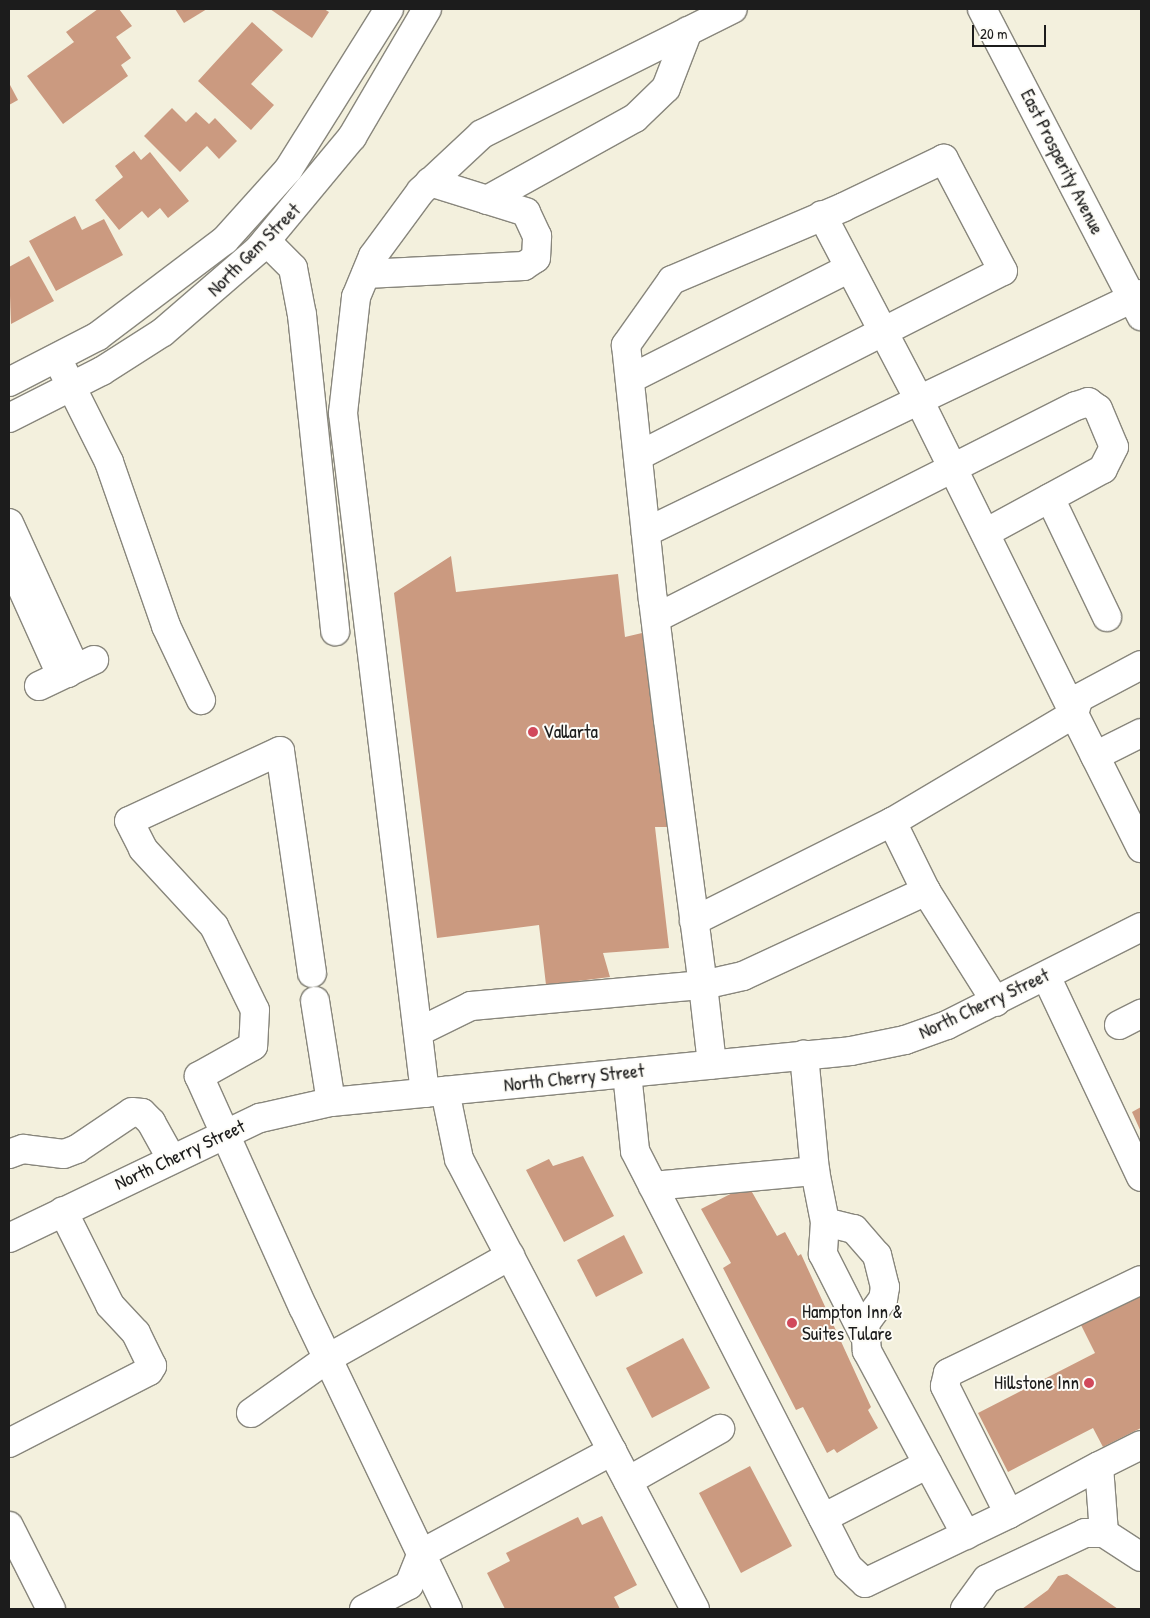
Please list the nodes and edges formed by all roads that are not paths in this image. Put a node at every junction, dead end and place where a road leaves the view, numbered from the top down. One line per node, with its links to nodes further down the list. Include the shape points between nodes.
1 (389, 9): 14 (street, North Gem Street, via 288,170 255,209 181,278 98,336)
2 (427, 9): 9 (street, North Gem Street, via 352,137)
3 (734, 9): 5 (street)
4 (982, 9): 12 (street, East Prosperity Avenue)
5 (688, 31): 6 (street, via 482,134); 7 (street, via 666,88 635,118)
6 (430, 182): 7 (street); 11 (street, via 373,256)
7 (487, 200): 11 (street, via 526,212 536,236 536,258 524,266)
8 (822, 216): 10 (street); 13 (street, via 944,159 1003,271); 15 (street, via 672,280 626,344)
9 (266, 241): 17 (street, North Gem Street, via 163,332); 29 (street, via 294,268 302,314)
10 (848, 269): 13 (street); 15 (street)
11 (366, 274): 48 (street, via 356,297 343,413)
12 (1138, 303): 18 (street)
13 (880, 334): 18 (street); 20 (street)
14 (58, 357): 16 (street, North Gem Street); 17 (street)
15 (630, 379): 20 (street)
16 (9, 382)
17 (71, 388): 19 (street, North Gem Street); 34 (street, via 109,462 166,626)
18 (919, 400): 21 (street); 24 (street)
19 (9, 418)
20 (638, 456): 24 (street)
21 (951, 466): 22 (street, via 1088,402 1098,409 1114,446 1110,459 1102,469); 25 (street); 28 (street)
22 (1050, 498): 25 (street); 27 (street)
23 (9, 522): 32 (street, via 71,659)
24 (646, 532): 28 (street)
25 (985, 533): 35 (street)
26 (9, 558): 32 (street, via 58,666)
27 (1107, 617)
28 (656, 618): 41 (street)
29 (335, 631)
30 (94, 660): 32 (street)
31 (1141, 665): 35 (street, via 1079,698)
32 (68, 673): 33 (street)
33 (39, 686)
34 (201, 700)
35 (1074, 714): 37 (street); 38 (street)
36 (1141, 733): 37 (street)
37 (1095, 756): 39 (street)
38 (892, 822): 40 (street); 41 (street)
39 (1141, 848)
40 (926, 891): 45 (street, via 743,976); 47 (street)
41 (694, 920): 45 (street)
42 (1141, 927): 44 (street, North Cherry Street)
43 (312, 973): 54 (street, via 280,751 129,821 143,849 214,926 255,1010 253,1046 200,1076)
44 (1046, 976): 47 (street, North Cherry Street); 58 (street)
45 (703, 985): 48 (street, via 471,1006); 50 (street)
46 (315, 1001): 53 (street)
47 (996, 1002): 49 (street, North Cherry Street, via 905,1040)
48 (418, 1032): 52 (street)
49 (804, 1055): 50 (street, North Cherry Street); 57 (street)
50 (712, 1064): 51 (street, North Cherry Street)
51 (626, 1073): 52 (street, North Cherry Street); 59 (street, via 635,1151)
52 (435, 1092): 53 (street, North Cherry Street); 63 (street, via 459,1159)
53 (331, 1102): 54 (street, North Cherry Street, via 260,1118)
54 (227, 1131): 56 (street, North Cherry Street); 66 (street)
55 (9, 1154): 56 (street, via 23,1149 64,1154 77,1149 132,1112 142,1113 152,1122)
56 (171, 1158): 60 (street, North Cherry Street)
57 (816, 1171): 59 (street); 61 (street)
58 (1141, 1174)
59 (653, 1186): 76 (street)
60 (63, 1211): 62 (street, North Cherry Street); 69 (street, via 110,1305 136,1333 152,1366 149,1372)
61 (825, 1222): 65 (street, via 823,1254); 65 (street, via 854,1230 877,1255 885,1287 883,1299)
62 (9, 1238)
63 (510, 1256): 66 (street); 71 (street)
64 (1141, 1280): 75 (street, via 948,1373 944,1380)
65 (863, 1333): 72 (street, via 867,1350)
66 (328, 1358): 67 (street); 80 (street)
67 (251, 1413)
68 (720, 1429): 74 (street)
69 (9, 1443)
70 (1141, 1445): 73 (street)
71 (612, 1451): 74 (street); 80 (street)
72 (928, 1464): 76 (street); 79 (street)
73 (1100, 1466): 75 (street); 78 (street)
74 (628, 1481): 85 (street)
75 (1009, 1514): 79 (street)
76 (823, 1518): 79 (street, via 848,1567 865,1583)
77 (9, 1526): 82 (street)
78 (1104, 1533): 81 (street); 86 (street, via 1085,1533 988,1579)
79 (966, 1535)
80 (422, 1554): 83 (street, via 409,1585); 84 (street)
81 (1141, 1557)
82 (51, 1609)
83 (364, 1609)
84 (448, 1609)
85 (695, 1609)
86 (965, 1609)

